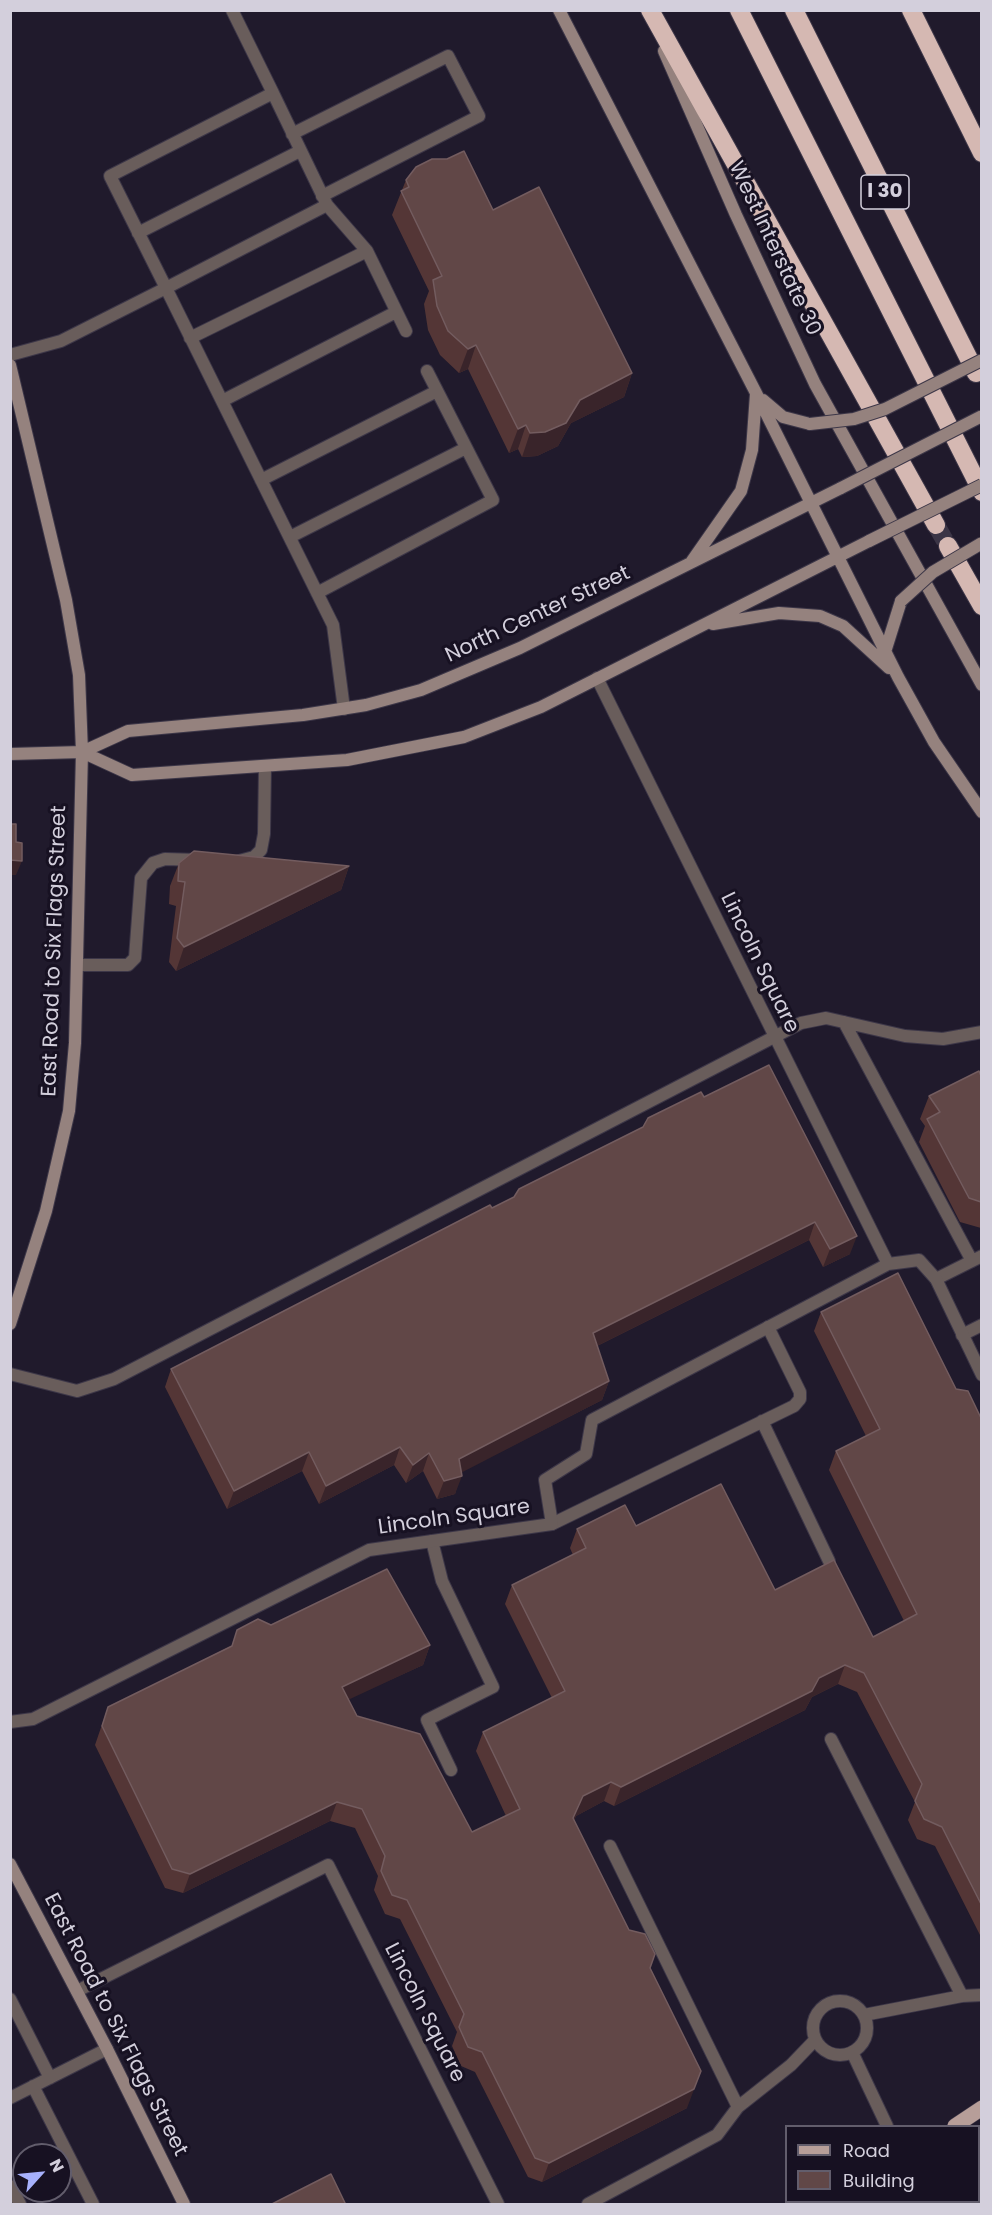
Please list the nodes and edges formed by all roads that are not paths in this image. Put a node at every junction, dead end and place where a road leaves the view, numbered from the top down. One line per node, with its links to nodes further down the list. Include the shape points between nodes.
1 (232, 10): 7 (street)
2 (559, 10): 23 (main road)
3 (648, 10): 31 (highway); 43 (main road, West Interstate 30, via 736,215 815,384)
4 (739, 10): 29 (highway, I 30)
5 (794, 10): 20 (highway, I 30)
6 (911, 10): 10 (highway)
7 (273, 93): 8 (street); 12 (street, via 110,176)
8 (292, 134): 9 (street); 11 (street, via 448,56 479,116)
9 (300, 151): 11 (street); 12 (street)
10 (981, 153)
11 (324, 200): 13 (street); 14 (street)
12 (138, 233): 14 (street)
13 (367, 251): 15 (street); 17 (street)
14 (166, 288): 17 (street); 18 (street, via 61,341)
15 (396, 312): 16 (street); 24 (street)
16 (406, 331)
17 (190, 338): 24 (street)
18 (10, 355)
19 (10, 365): 45 (main road, East Road to Six Flags Street, via 66,600 79,675)
20 (979, 366): 23 (main road, bridge, via 885,410 854,419 810,424 783,417)
21 (427, 371): 22 (street)
22 (437, 391): 26 (street); 27 (street)
23 (756, 393): 30 (main road); 36 (main road, via 752,450 741,491)
24 (222, 401): 27 (street)
25 (981, 416): 30 (main road, North Center Street, bridge)
26 (466, 448): 32 (street); 37 (street, via 493,500)
27 (261, 480): 32 (street)
28 (981, 485): 35 (main road, North Center Street, bridge)
29 (981, 492)
30 (810, 502): 35 (main road); 36 (main road, North Center Street)
31 (936, 525)
32 (290, 537): 37 (street)
33 (981, 543): 40 (main road, bridge, via 933,572 901,601)
34 (948, 546): 38 (highway)
35 (837, 558): 39 (main road, North Center Street); 40 (main road)
36 (691, 563): 44 (main road, North Center Street, via 466,672 421,690)
37 (317, 593): 44 (street, via 333,626)
38 (981, 606)
39 (697, 627): 41 (main road, via 779,613 820,616 843,626); 42 (main road, North Center Street)
40 (885, 652): 41 (main road)
41 (898, 677): 48 (main road, via 934,742)
42 (597, 678): 47 (main road, North Center Street, via 541,707 464,737 346,760); 54 (street, Lincoln Square)
43 (981, 685)
44 (344, 709): 45 (main road, North Center Street, via 128,731)
45 (81, 752): 46 (main road, North Center Street); 47 (main road, North Center Street, via 132,776); 51 (main road, East Road to Six Flags Street)
46 (10, 754)
47 (265, 766): 50 (street, via 261,850 254,857)
48 (981, 812)
49 (207, 860): 51 (street, via 165,859 153,863 141,878 135,958 128,965)
50 (229, 861)
51 (77, 965): 58 (main road, East Road to Six Flags Street, via 69,1110 46,1210)
52 (844, 1023): 53 (street, via 905,1036 943,1039); 54 (street, via 826,1018 801,1023); 55 (street)
53 (981, 1032)
54 (774, 1037): 56 (street, Lincoln Square); 62 (street, via 114,1379 77,1392)
55 (976, 1259): 57 (street)
56 (888, 1264): 57 (street, Lincoln Square, via 919,1260); 60 (street, Lincoln Square)
57 (936, 1279): 61 (street, Lincoln Square)
58 (10, 1324)
59 (981, 1325): 61 (street)
60 (768, 1327): 64 (street, via 800,1392 800,1400); 65 (street, Lincoln Square, via 592,1420 586,1454 544,1480)
61 (962, 1335): 63 (street, Lincoln Square)
62 (10, 1374)
63 (981, 1375)
64 (762, 1421): 65 (street); 67 (street)
65 (552, 1524): 66 (street, Lincoln Square)
66 (432, 1541): 68 (street, Lincoln Square, via 369,1550 33,1719); 70 (street, via 442,1581 493,1687 427,1720)
67 (829, 1561)
68 (10, 1722)
69 (831, 1739): 75 (street)
70 (451, 1770)
71 (610, 1846): 84 (street)
72 (10, 1864): 73 (main road, East Road to Six Flags Street)
73 (77, 1991): 79 (main road, East Road to Six Flags Street); 92 (street, Lincoln Square, via 328,1865)
74 (981, 1995): 75 (street)
75 (962, 1996): 77 (street)
76 (10, 1999): 81 (street)
77 (864, 2015): 78 (street, via 852,2003 828,2003 813,2023); 80 (street, via 867,2032)
78 (815, 2040): 80 (street, via 828,2052); 84 (street, via 791,2065)
79 (107, 2049): 81 (street); 91 (main road, East Road to Six Flags Street)
80 (852, 2052): 86 (street)
81 (50, 2078): 82 (street)
82 (33, 2086): 83 (street); 90 (street)
83 (10, 2098)
84 (738, 2107): 93 (street, via 717,2136)
85 (981, 2108): 87 (main road)
86 (886, 2125)
87 (958, 2125)
88 (10, 2186): 89 (street)
89 (20, 2205)
90 (93, 2205)
91 (184, 2205)
92 (498, 2205)
93 (588, 2205)

